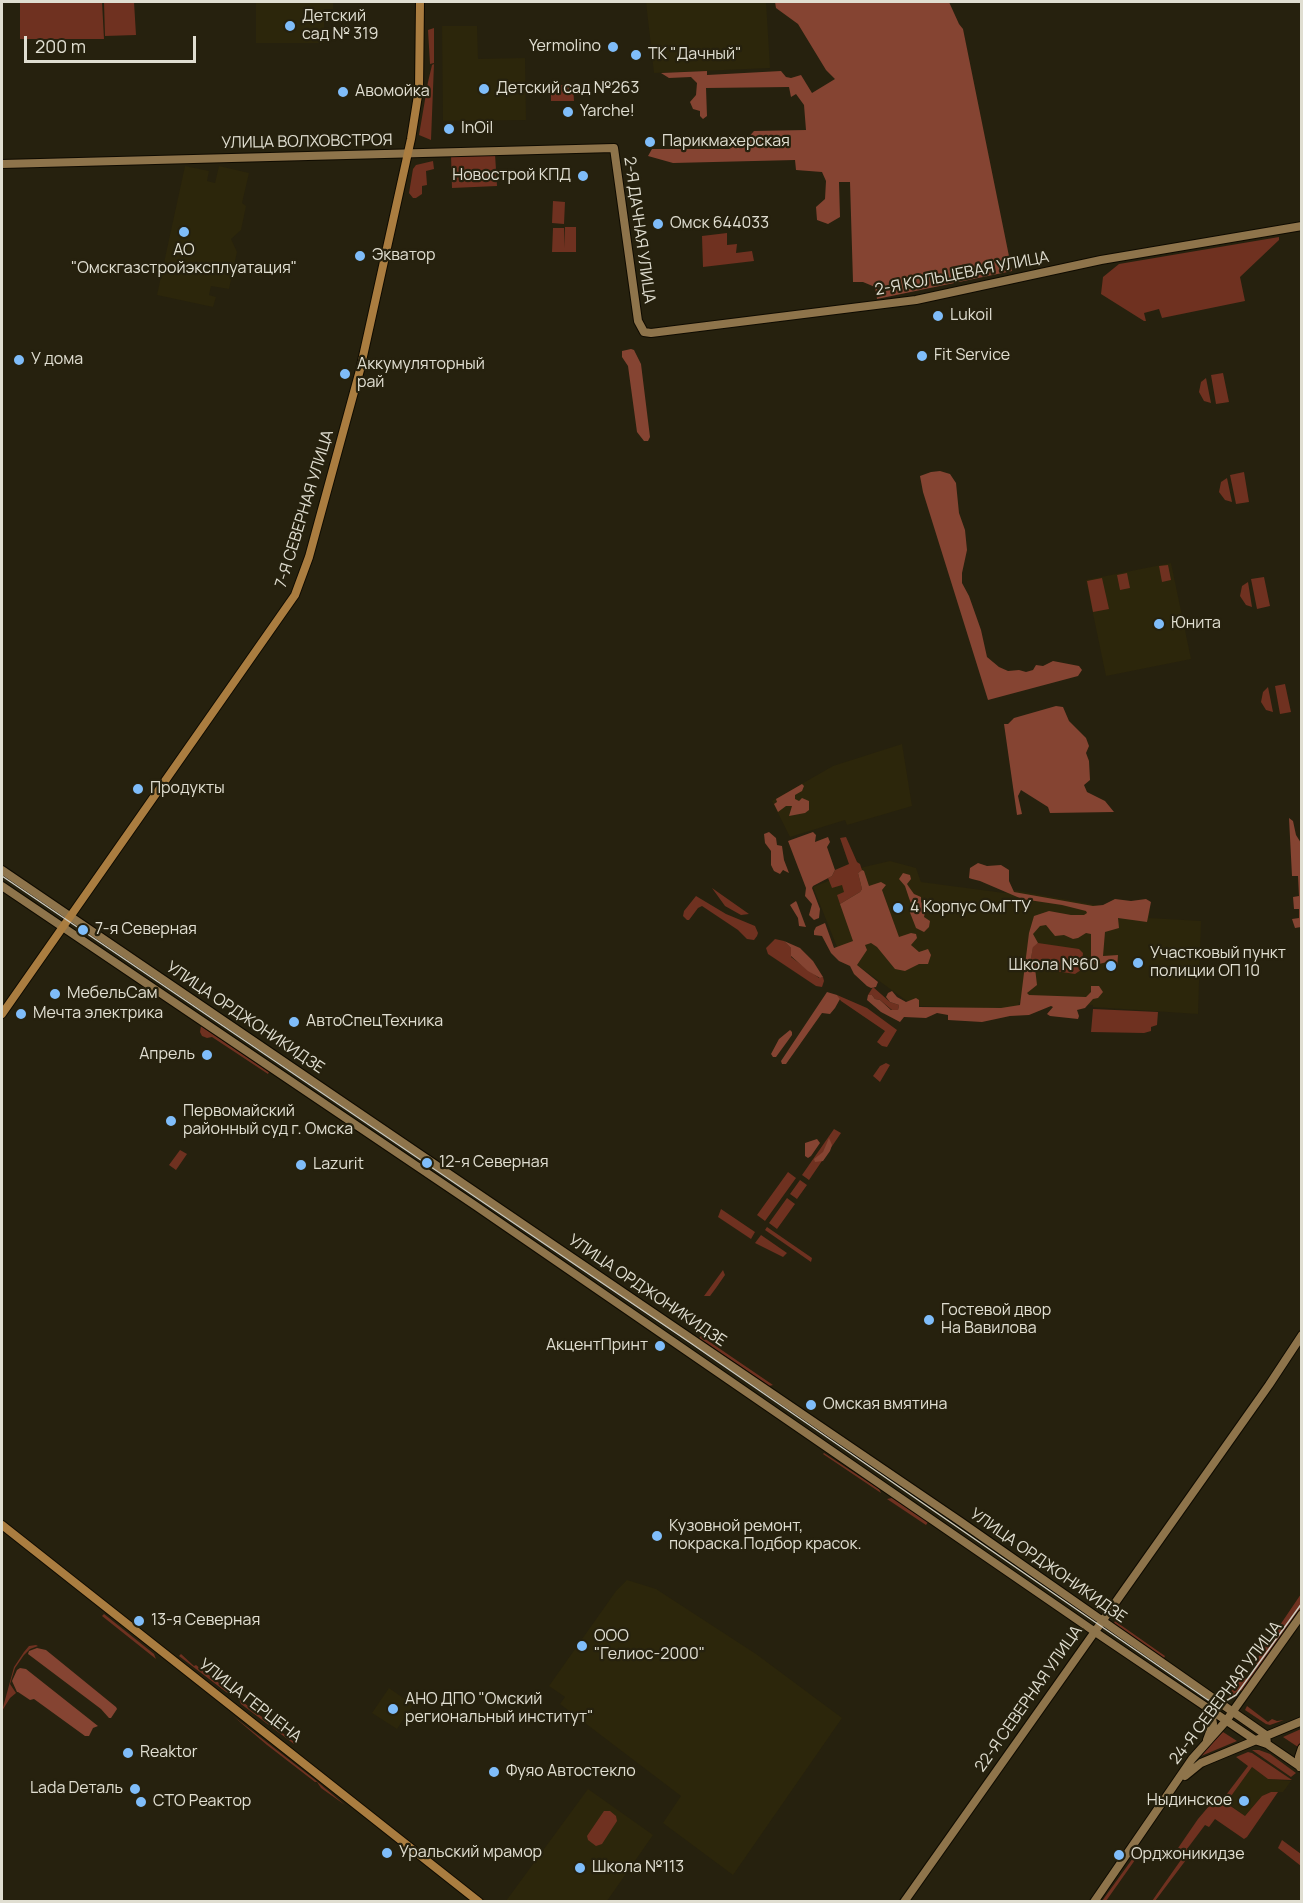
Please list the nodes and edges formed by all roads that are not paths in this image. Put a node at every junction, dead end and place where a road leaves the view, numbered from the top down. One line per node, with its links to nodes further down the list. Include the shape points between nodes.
1 (420, 2): 3 (main road, 7-Я СЕВЕРНАЯ УЛИЦА, via 420,89)
2 (614, 148): 3 (main road, УЛИЦА ВОЛХОВСТРОЯ); 6 (main road, 2-Я ДАЧНАЯ УЛИЦА)
3 (408, 153): 4 (main road, УЛИЦА ВОЛХОВСТРОЯ); 9 (main road, 7-Я СЕВЕРНАЯ УЛИЦА, via 360,370 296,595)
4 (2, 164)
5 (1302, 226): 6 (main road, 2-Я КОЛЬЦЕВАЯ УЛИЦА, via 1101,260 916,300 651,333 640,328)
6 (637, 316)
7 (2, 870): 9 (main road, УЛИЦА ОРДЖОНИКИДЗЕ)
8 (2, 886): 10 (main road, УЛИЦА ОРДЖОНИКИДЗЕ)
9 (70, 916): 10 (main road, 7-Я СЕВЕРНАЯ УЛИЦА); 15 (main road, УЛИЦА ОРДЖОНИКИДЗЕ)
10 (62, 927): 11 (main road, 7-Я СЕВЕРНАЯ УЛИЦА); 16 (main road, УЛИЦА ОРДЖОНИКИДЗЕ)
11 (2, 1014)
12 (1302, 1335): 15 (main road, 22-Я СЕВЕРНАЯ УЛИЦА)
13 (2, 1525): 28 (main road, УЛИЦА ГЕРЦЕНА)
14 (1302, 1614): 18 (main road, 24-Я СЕВЕРНАЯ УЛИЦА)
15 (1101, 1620): 16 (main road, 22-Я СЕВЕРНАЯ УЛИЦА); 18 (main road, УЛИЦА ОРДЖОНИКИДЗЕ)
16 (1094, 1631): 17 (main road, УЛИЦА ОРДЖОНИКИДЗЕ); 29 (main road, 22-Я СЕВЕРНАЯ УЛИЦА)
17 (1211, 1710): 19 (main road, УЛИЦА ОРДЖОНИКИДЗЕ); 23 (main road, via 1213,1724)
18 (1233, 1712): 19 (main road, 24-Я СЕВЕРНАЯ УЛИЦА); 21 (main road, УЛИЦА ОРДЖОНИКИДЗЕ)
19 (1227, 1721): 22 (main road, УЛИЦА ОРДЖОНИКИДЗЕ); 23 (main road, 24-Я СЕВЕРНАЯ УЛИЦА)
20 (1302, 1721): 21 (main road, 24-Я СЕВЕРНАЯ УЛИЦА)
21 (1266, 1735): 22 (main road, 24-Я СЕВЕРНАЯ УЛИЦА); 24 (main road)
22 (1255, 1740): 24 (main road, УЛИЦА ОРДЖОНИКИДЗЕ); 27 (main road, 24-Я СЕВЕРНАЯ УЛИЦА, via 1201,1763)
23 (1205, 1744): 27 (main road, 24-Я СЕВЕРНАЯ УЛИЦА)
24 (1267, 1744): 26 (main road, УЛИЦА ОРДЖОНИКИДЗЕ)
25 (1302, 1748): 26 (main road)
26 (1301, 1767)
27 (1174, 1788): 30 (main road, 24-Я СЕВЕРНАЯ УЛИЦА)
28 (479, 1902)
29 (904, 1902)
30 (1094, 1902)

